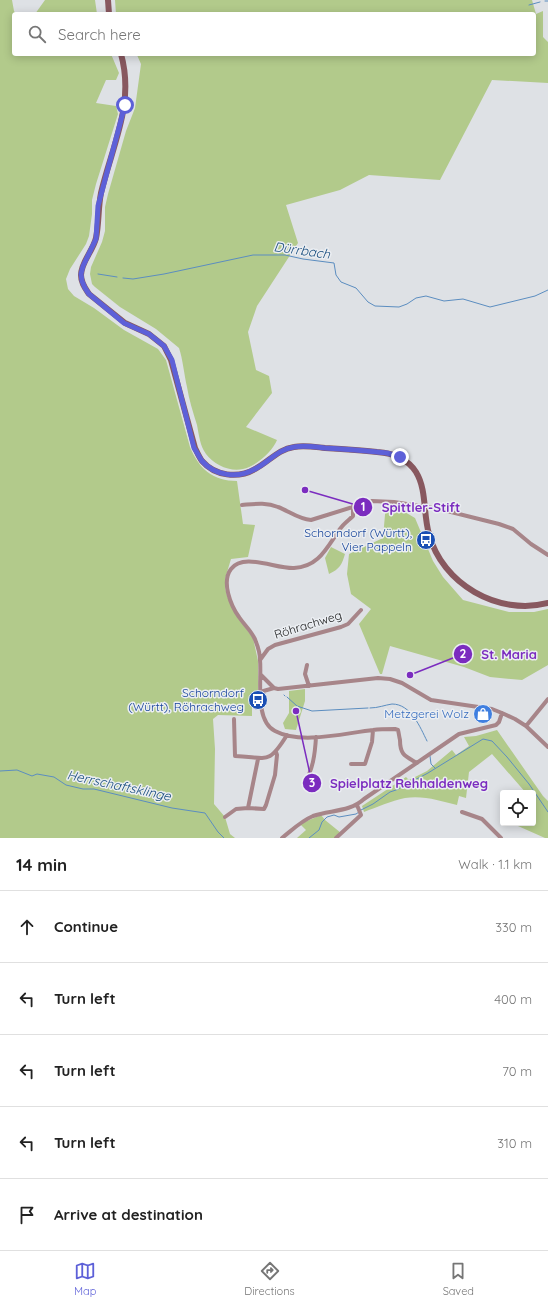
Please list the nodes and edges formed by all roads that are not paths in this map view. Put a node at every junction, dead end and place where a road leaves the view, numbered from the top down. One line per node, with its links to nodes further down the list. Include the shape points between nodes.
1 (108, 0): 2 (main road)
2 (109, 12)
3 (121, 56): 6 (main road, via 126,84 125,105 98,206 96,239 81,274 89,294 124,323 149,334 164,346 172,360 194,448 202,460 212,468 225,474 245,474 283,450 295,447 387,453 400,457 416,472 422,486)
4 (242, 505): 5 (street, via 270,504 311,520)
5 (353, 506): 6 (street, via 372,501); 10 (street, via 353,516 341,527 322,555 311,564 287,568 245,562 230,570 227,588 238,616 254,636)
6 (424, 507): 7 (street, via 508,527); 8 (main road, via 428,533 435,551 463,584 479,595 505,604 529,606)
7 (548, 556)
8 (548, 603)
9 (361, 610): 10 (street, Röhrachweg, via 341,628 275,645 268,649)
10 (260, 660): 12 (street)
11 (307, 665): 13 (street, via 305,674)
12 (260, 675): 14 (street); 15 (street)
13 (309, 686): 14 (street); 17 (street, via 378,678 390,679 431,700 492,709)
14 (274, 688): 15 (street)
15 (260, 692): 21 (street, via 262,710 268,726)
16 (548, 699): 19 (street)
17 (502, 713): 19 (street); 26 (street, via 496,725 459,734)
18 (234, 719): 25 (street, via 235,756)
19 (526, 726): 23 (street)
20 (373, 730): 22 (street); 26 (street, via 398,730 402,752); 27 (street, via 365,764)
21 (287, 735): 22 (street); 24 (street)
22 (316, 737): 28 (street, via 315,755)
23 (548, 747)
24 (276, 752): 25 (street, via 270,757); 30 (street, via 275,775 266,805 264,809)
25 (258, 759): 30 (street)
26 (417, 763): 29 (street)
27 (350, 764)
28 (304, 784)
29 (358, 805): 33 (street, via 312,816); 34 (street, via 361,815)
30 (248, 808): 32 (street, via 236,809)
31 (462, 812): 35 (street, via 482,819)
32 (225, 817)
33 (282, 838)
34 (336, 838)
35 (501, 838)

